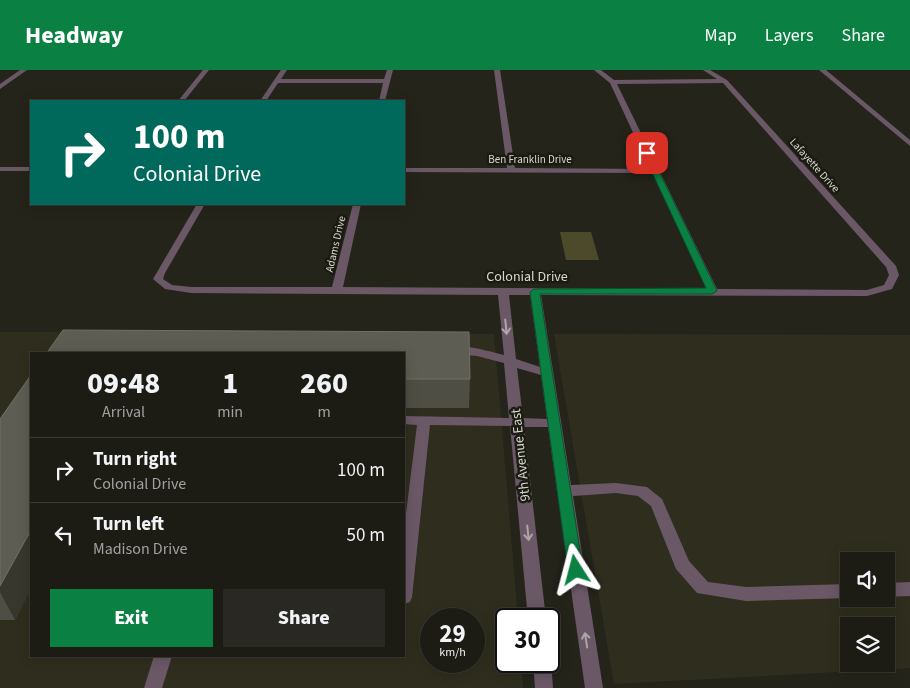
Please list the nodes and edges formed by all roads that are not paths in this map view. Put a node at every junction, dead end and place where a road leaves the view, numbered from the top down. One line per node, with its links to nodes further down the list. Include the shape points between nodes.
1 (24, 70): 13 (street)
2 (206, 70): 14 (street)
3 (284, 70): 9 (street)
4 (390, 70): 10 (street)
5 (497, 70): 21 (street)
6 (597, 70): 12 (street)
7 (706, 70): 11 (street, Lafayette Drive)
8 (822, 70): 17 (street)
9 (275, 81): 10 (street); 15 (street)
10 (387, 81): 16 (street)
11 (725, 81): 12 (street); 25 (street, Lafayette Drive, via 891,266)
12 (613, 82): 22 (street)
13 (0, 87)
14 (182, 100)
15 (264, 100)
16 (382, 100)
17 (910, 144)
18 (0, 169): 19 (street)
19 (30, 169)
20 (405, 170): 21 (street, Ben Franklin Drive)
21 (511, 170): 22 (street, Ben Franklin Drive)
22 (655, 171): 28 (street)
23 (200, 205): 26 (street, Colonial Drive, via 160,273 158,279 161,284 172,289 191,290)
24 (357, 205): 26 (street, Adams Drive)
25 (892, 283): 28 (street, Colonial Drive, via 884,289 867,292)
26 (337, 290): 27 (street, Colonial Drive)
27 (503, 291): 29 (street, Colonial Drive); 31 (street, 9th Avenue East, one-way to 31)
28 (712, 291): 29 (street, Colonial Drive)
29 (534, 292): 32 (street)
30 (441, 350): 31 (street, via 477,351)
31 (510, 363): 32 (street); 35 (street, 9th Avenue East)
32 (547, 373): 36 (street)
33 (405, 420): 34 (street)
34 (424, 420): 35 (street); 38 (street)
35 (517, 423): 36 (street); 42 (street, 9th Avenue East, one-way to 42)
36 (554, 423): 37 (street)
37 (564, 491): 41 (street, via 616,488 642,492 657,503 682,564 703,588 746,594); 47 (street, one-way to 37)
38 (405, 588)
39 (910, 589): 40 (street)
40 (895, 590)
41 (840, 591)
42 (536, 608)
43 (163, 657): 45 (street)
44 (543, 673): 46 (street)
45 (153, 688)
46 (544, 688)
47 (594, 688)

